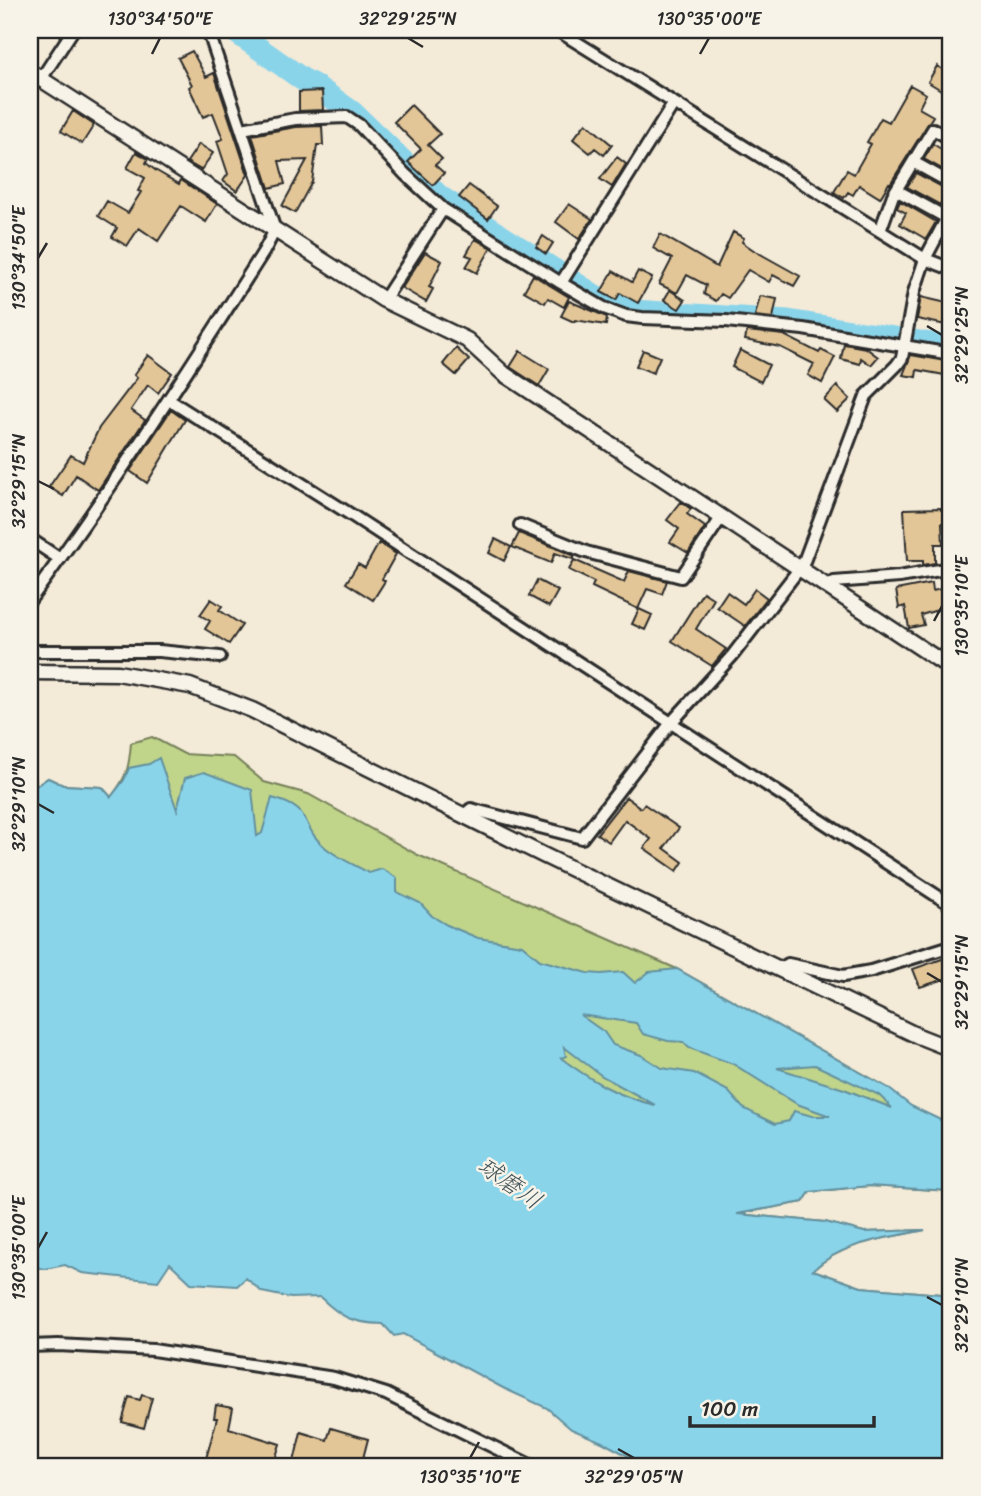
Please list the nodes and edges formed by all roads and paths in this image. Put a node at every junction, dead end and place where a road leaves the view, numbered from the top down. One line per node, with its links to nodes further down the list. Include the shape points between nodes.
1 (73, 30): 4 (street)
2 (208, 30): 6 (street)
3 (557, 30): 5 (street)
4 (35, 76): 13 (street)
5 (674, 103): 14 (street); 17 (street)
6 (242, 129): 11 (street, via 295,119 347,117); 13 (street)
7 (951, 139): 8 (street, via 933,129)
8 (913, 162): 9 (street); 10 (street)
9 (951, 183)
10 (896, 190): 12 (street); 14 (street)
11 (443, 209): 17 (street); 18 (street)
12 (949, 214): 15 (street)
13 (275, 230): 18 (street); 21 (street)
14 (880, 231): 15 (street)
15 (925, 259): 16 (street); 19 (street)
16 (951, 269)
17 (561, 283): 19 (street, via 626,316 741,322)
18 (384, 300): 22 (street, via 467,340 504,374)
19 (904, 345): 20 (street); 27 (street, via 897,365 866,396)
20 (951, 354)
21 (169, 400): 25 (street); 34 (street)
22 (721, 518): 23 (street, via 681,577 586,552); 27 (street)
23 (520, 525)
24 (30, 538): 25 (street)
25 (60, 559): 29 (street)
26 (951, 568): 28 (street, via 834,582)
27 (800, 569): 28 (street); 34 (street, via 732,656)
28 (829, 588): 32 (street)
29 (30, 600)
30 (30, 651): 31 (street, via 159,651)
31 (220, 657)
32 (951, 667)
33 (30, 672): 35 (street, via 118,673 190,686 252,710)
34 (670, 724): 35 (street, via 582,838 471,809); 36 (street)
35 (465, 814): 38 (street)
36 (951, 905)
37 (951, 946): 38 (street, via 843,976 788,964)
38 (781, 968): 39 (street)
39 (951, 1049)
40 (30, 1346): 41 (street, via 153,1350 334,1378 386,1394)
41 (532, 1466)

